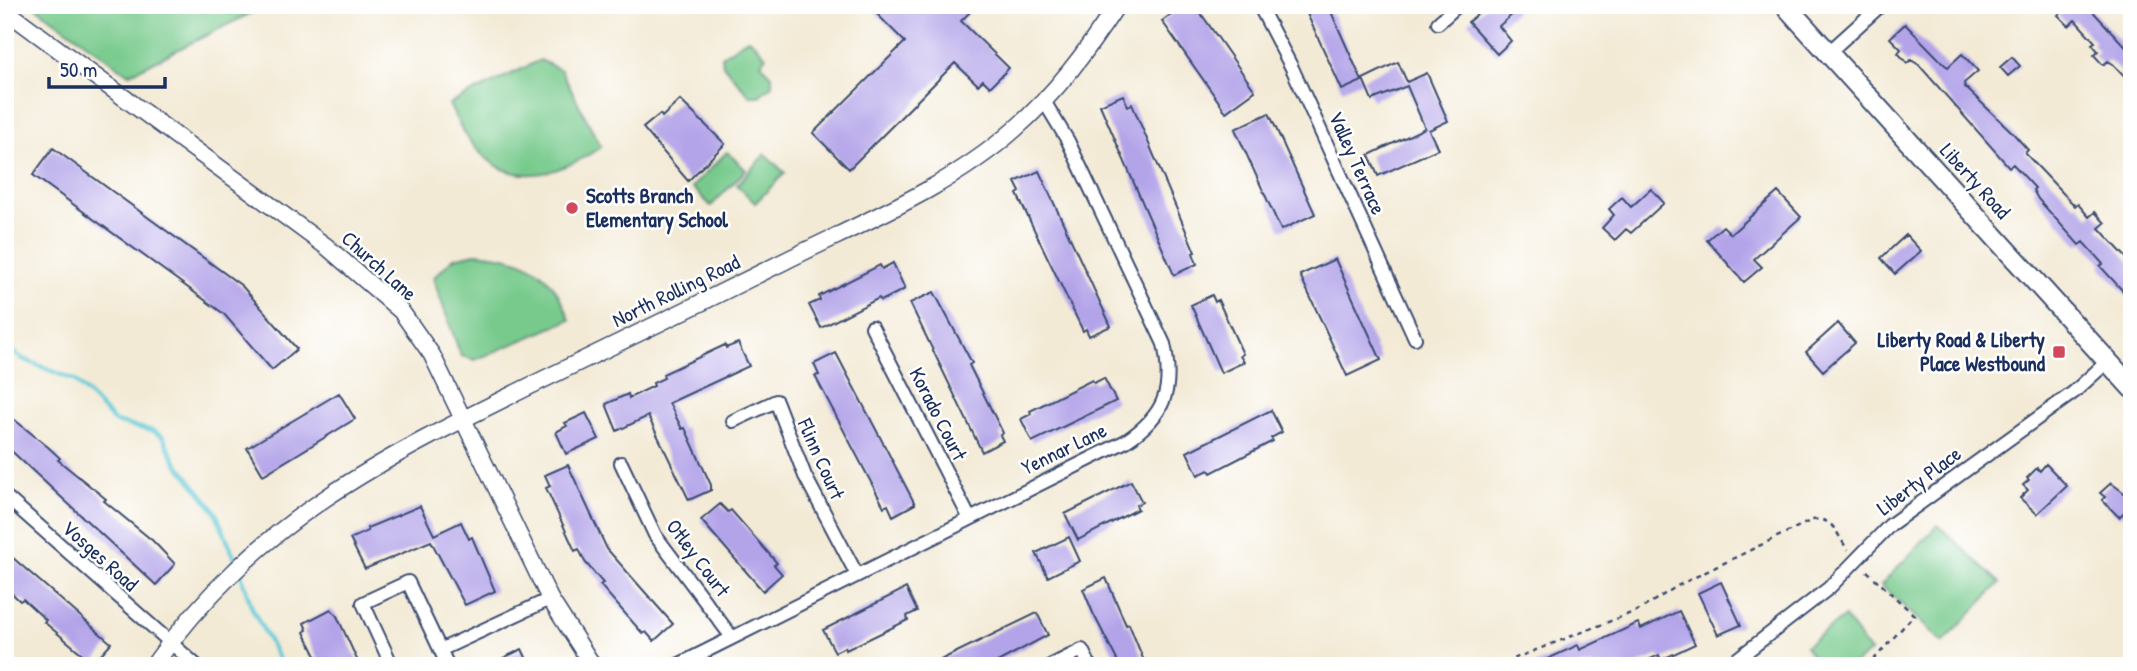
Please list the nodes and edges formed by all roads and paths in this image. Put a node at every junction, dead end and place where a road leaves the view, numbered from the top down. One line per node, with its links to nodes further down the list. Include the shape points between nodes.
1 (1117, 5): 9 (street, North Rolling Road, via 1081,60)
2 (1259, 5): 11 (street, Valley Terrace)
3 (1458, 5): 7 (street)
4 (1785, 5): 8 (main road, Liberty Road)
5 (1881, 5): 8 (street)
6 (5, 10): 14 (street, Church Lane, via 386,295 416,330)
7 (1438, 23)
8 (1828, 53): 12 (main road, Liberty Road)
9 (1044, 101): 14 (street, North Rolling Road, via 1013,131 932,187); 18 (street, Yennar Lane, via 1068,141 1164,345 1166,388 1155,417 1134,436)
10 (872, 327): 18 (street, Korado Court)
11 (1415, 338)
12 (2108, 361): 13 (main road, Liberty Road); 19 (street, Liberty Place, via 2074,392 1890,524)
13 (2132, 387)
14 (465, 418): 21 (street, Church Lane); 23 (street, North Rolling Road, via 353,478 290,522 224,581)
15 (733, 421): 20 (street, Flinn Court, via 776,401 805,476)
16 (621, 463): 22 (street, Otley Court, via 655,536)
17 (5, 496): 23 (street, Vosges Road)
18 (969, 517): 20 (street, Yennar Lane)
19 (1857, 562): 33 (path, via 1830,522 1812,520 1679,585 1639,610); 34 (street, Liberty Place); 35 (path, via 1914,615)
20 (856, 573): 22 (street, Yennar Lane)
21 (550, 599): 24 (street); 29 (street, Church Lane)
22 (731, 636): 30 (street, Yennar Lane)
23 (170, 643): 25 (street, North Rolling Road); 26 (street, Vosges Road)
24 (440, 650): 27 (street, via 408,582 363,603); 28 (street)
25 (153, 666)
26 (197, 666)
27 (392, 666)
28 (448, 666)
29 (593, 666)
30 (676, 666)
31 (1050, 666): 32 (street, via 1082,650)
32 (1090, 666)
33 (1495, 666)
34 (1728, 666)
35 (1868, 666)

